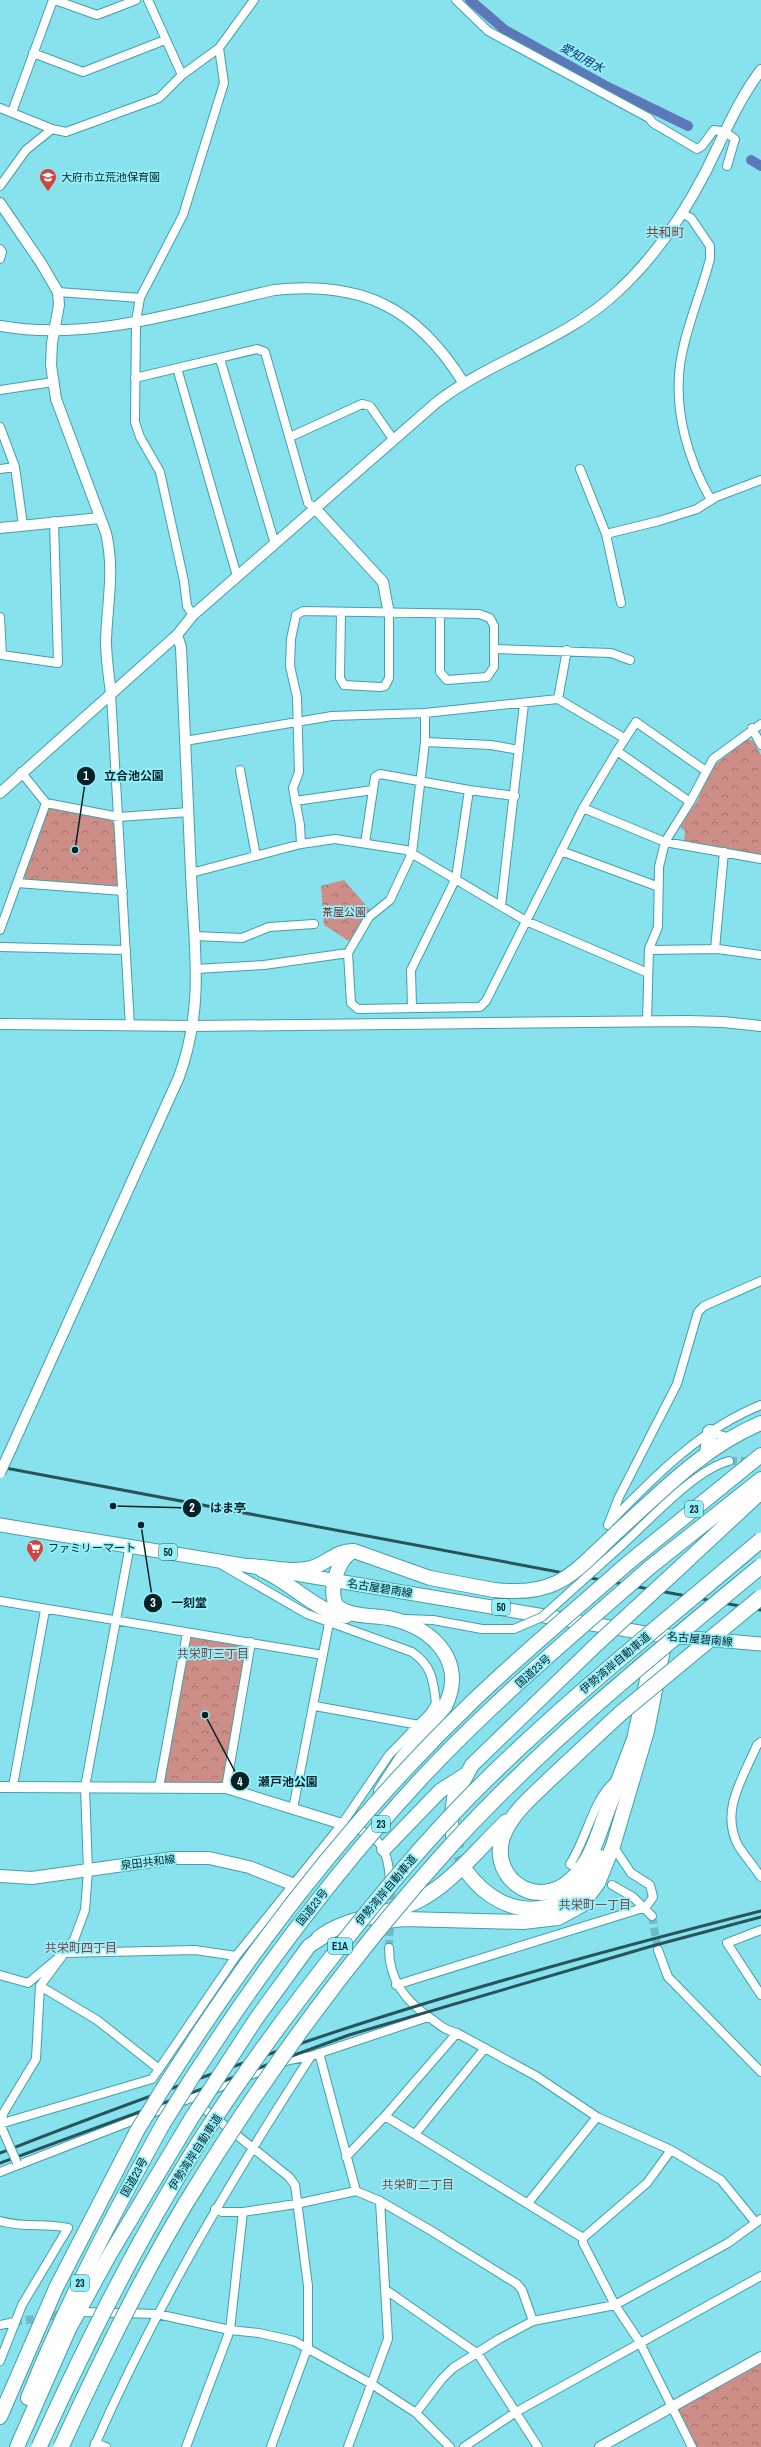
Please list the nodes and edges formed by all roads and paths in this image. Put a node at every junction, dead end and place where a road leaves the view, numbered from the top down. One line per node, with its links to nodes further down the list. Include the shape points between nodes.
1 (54, 0): 2 (street, via 97,15); 8 (street)
2 (136, 0)
3 (148, 0): 6 (street)
4 (254, 0): 7 (street)
5 (456, 0): 14 (street, via 488,31 649,118 653,123 697,149 714,130)
6 (165, 40): 8 (street, via 83,72); 10 (street)
7 (219, 48): 10 (street); 22 (street, via 224,83 188,201)
8 (33, 53): 12 (street)
9 (761, 70): 14 (street)
10 (182, 75): 13 (street, via 159,98 66,132)
11 (0, 108): 12 (street)
12 (12, 112): 13 (street)
13 (52, 129): 16 (street, via 26,150)
14 (725, 132): 15 (street, via 735,139); 18 (street)
15 (727, 166)
16 (0, 186)
17 (0, 203): 21 (street)
18 (683, 214): 30 (street, via 642,267 594,312 555,337); 39 (street, via 692,218 710,246 710,259 680,365 678,394 685,439)
19 (0, 249): 20 (street)
20 (0, 259)
21 (58, 292): 22 (street); 25 (street)
22 (140, 298): 23 (street)
23 (136, 321): 25 (street, via 92,329); 28 (street); 30 (street, via 274,290 302,287 353,292 377,300 415,325 449,360)
24 (0, 326): 25 (street, via 27,331)
25 (55, 332): 29 (street, via 51,365)
26 (220, 359): 27 (street); 33 (street, via 257,349 265,352); 46 (street)
27 (177, 368): 28 (street); 47 (street)
28 (135, 378): 51 (street, via 135,422 160,472 187,606)
29 (53, 382): 31 (street); 41 (street, via 56,399)
30 (463, 382): 34 (street)
31 (0, 390)
32 (0, 427): 35 (street)
33 (290, 437): 34 (street, via 362,404 370,406); 40 (street, via 308,503)
34 (393, 439): 40 (street)
35 (15, 467): 37 (street); 43 (street)
36 (580, 469): 45 (street)
37 (0, 470)
38 (761, 480): 39 (street)
39 (711, 500): 45 (street, via 697,509)
40 (315, 508): 46 (street); 50 (street, via 383,582)
41 (100, 518): 42 (street); 59 (street, via 111,554 106,657)
42 (54, 521): 43 (street); 57 (street, via 58,664)
43 (23, 525): 44 (street)
44 (0, 528)
45 (606, 534): 48 (street)
46 (274, 544): 47 (street)
47 (237, 576): 51 (street)
48 (621, 602)
49 (341, 612): 50 (street); 50 (street, via 340,678 344,685 380,687 385,686 389,678); 63 (street, via 303,611 296,615 291,639 290,666 297,697)
50 (389, 614): 52 (street)
51 (193, 615): 54 (street)
52 (440, 615): 55 (street, via 479,614 490,618 494,626); 55 (street, via 440,672 447,680 487,676 494,667)
53 (0, 617): 57 (street)
54 (178, 635): 59 (street); 67 (street, via 181,647)
55 (495, 649): 56 (street)
56 (567, 650): 58 (street, via 611,653); 60 (street)
57 (1, 655)
58 (630, 660)
59 (111, 694): 74 (street); 85 (street)
60 (558, 699): 61 (street); 66 (street)
61 (524, 704): 62 (street); 70 (street)
62 (425, 713): 63 (street, via 332,716); 68 (street)
63 (298, 722): 67 (street); 80 (street, via 299,772 293,788)
64 (761, 724): 65 (street)
65 (752, 728): 69 (street); 73 (street, via 713,759)
66 (624, 738): 71 (street); 73 (street, via 634,724 639,723)
67 (185, 741): 84 (street)
68 (425, 742): 70 (street, via 491,745); 75 (street)
69 (761, 745)
70 (519, 750): 79 (street)
71 (617, 751): 81 (street); 83 (street)
72 (240, 770): 92 (street)
73 (706, 771): 81 (street)
74 (21, 772): 78 (street); 82 (street)
75 (421, 781): 76 (street, via 380,774 375,778); 77 (street); 91 (street)
76 (373, 790): 80 (street); 86 (street)
77 (469, 790): 79 (street); 95 (street)
78 (0, 793)
79 (515, 796): 99 (street)
80 (295, 801): 88 (street)
81 (690, 802): 87 (street)
82 (46, 803): 85 (street); 96 (street)
83 (582, 808): 87 (street); 89 (street)
84 (189, 812): 85 (street); 94 (street)
85 (119, 817): 98 (street)
86 (365, 842): 88 (street, via 335,839); 91 (street)
87 (665, 842): 90 (street); 97 (street, via 659,867)
88 (301, 844): 92 (street)
89 (561, 850): 97 (street); 100 (street)
90 (724, 852): 93 (street); 105 (street)
91 (412, 853): 95 (street); 108 (street, via 390,900 369,917)
92 (256, 856): 94 (street)
93 (761, 858)
94 (190, 873): 103 (street)
95 (456, 878): 99 (street); 112 (street, via 411,970)
96 (17, 883): 98 (street); 102 (street)
97 (659, 887): 107 (street, via 658,927)
98 (123, 891): 106 (street)
99 (501, 906): 100 (street)
100 (526, 921): 111 (street); 112 (street, via 486,1001 480,1007)
101 (314, 924): 103 (street, via 269,927 242,938)
102 (0, 930)
103 (195, 936): 110 (street)
104 (0, 947): 106 (street)
105 (716, 949): 107 (street); 109 (street)
106 (126, 950): 115 (street)
107 (649, 950): 111 (street)
108 (348, 953): 110 (street, via 264,965); 112 (street, via 351,1003 358,1009)
109 (761, 955)
110 (196, 969): 116 (street, via 197,1001)
111 (648, 973): 113 (street)
112 (412, 1008)
113 (647, 1022): 116 (street); 117 (street, via 723,1022)
114 (0, 1024): 115 (street)
115 (130, 1026): 116 (street)
116 (194, 1026): 126 (street, bridge, via 179,1077)
117 (761, 1026)
118 (761, 1281): 121 (street, via 704,1306 698,1312 677,1384 619,1497 608,1525 662,1469)
119 (761, 1405): 121 (street, via 736,1415)
120 (761, 1423): 122 (highway)
121 (710, 1432): 122 (street); 123 (highway)
122 (730, 1438): 123 (highway)
123 (707, 1453): 132 (highway, bridge, via 568,1577 554,1585 527,1592 494,1590 430,1578)
124 (761, 1455): 164 (highway, 国道23号 / 23, bridge, via 628,1563 474,1700 424,1751)
125 (729, 1461): 142 (street, bridge, via 719,1463 699,1475 542,1617 514,1629 482,1629 433,1620)
126 (0, 1473)
127 (761, 1479): 234 (highway, 国道23号 / 23, bridge, via 649,1568 487,1712 420,1780 303,1918 251,1987 163,2124 116,2210 68,2307)
128 (761, 1492): 155 (highway, bridge, via 598,1643 484,1752)
129 (0, 1525): 131 (main road, 名古屋碧南線 / 50)
130 (761, 1539): 236 (highway, 伊勢湾岸自動車道 / E1A, bridge, via 581,1692 515,1752 423,1845 376,1901 297,2002 208,2130 172,2187 103,2311)
131 (130, 1546): 133 (main road, 名古屋碧南線 / 50); 143 (street)
132 (354, 1551): 134 (highway, via 342,1552 320,1565 303,1570); 137 (highway, via 348,1553 341,1561)
133 (214, 1560): 134 (main road, 名古屋碧南線 / 50); 144 (street, via 290,1606)
134 (251, 1566): 137 (main road, 名古屋碧南線 / 50); 141 (highway, via 283,1580 324,1609 344,1616)
135 (761, 1566): 150 (highway, 伊勢湾岸自動車道 / E1A, bridge)
136 (761, 1575): 150 (highway, bridge)
137 (336, 1581): 141 (highway, via 333,1598 337,1606 347,1612); 146 (main road, 名古屋碧南線 / 50, via 463,1600)
138 (761, 1597): 162 (highway, bridge, via 621,1713)
139 (0, 1601): 140 (street)
140 (45, 1610): 143 (street); 157 (street)
141 (363, 1616): 142 (highway)
142 (392, 1618): 164 (highway, bridge, via 408,1623 432,1638 447,1656 452,1666 453,1677 445,1706 401,1760)
143 (115, 1621): 145 (street); 159 (street)
144 (329, 1623): 149 (street); 152 (street, via 412,1652 423,1659 430,1669 436,1703)
145 (187, 1633): 147 (street); 160 (street)
146 (661, 1635): 148 (main road, 名古屋碧南線 / 50); 154 (highway); 167 (highway, via 647,1731)
147 (251, 1642): 149 (street); 161 (street)
148 (761, 1644)
149 (323, 1655): 151 (street)
150 (646, 1662): 237 (highway, 伊勢湾岸自動車道 / E1A, bridge, via 555,1742 457,1839 401,1902 313,2015 268,2077 186,2204 145,2276)
151 (315, 1706): 152 (street); 163 (street)
152 (418, 1725): 165 (street, via 389,1755)
153 (761, 1742): 173 (street, via 757,1745 733,1798 731,1822 739,1846)
154 (633, 1743): 156 (highway); 171 (highway, via 600,1857 586,1883 569,1898 547,1907 516,1906 484,1891)
155 (465, 1775): 166 (highway, via 454,1798 451,1823); 168 (highway, via 440,1791)
156 (620, 1776): 162 (highway, via 585,1864 569,1882 549,1892 528,1891 518,1886 504,1871 500,1850 505,1830); 169 (street, via 609,1786 599,1803)
157 (13, 1786): 158 (street); 159 (street)
158 (0, 1787)
159 (85, 1787): 160 (street); 170 (street)
160 (159, 1787): 161 (street)
161 (226, 1788): 163 (street)
162 (522, 1806): 180 (highway, via 451,1875 418,1900 402,1908 342,1924)
163 (293, 1809): 165 (street)
164 (361, 1822): 232 (highway, 国道23号 / 23, bridge, via 292,1903 235,1979 177,2065 137,2131 56,2288)
165 (342, 1824): 168 (street, via 366,1831); 174 (street)
166 (453, 1836)
167 (613, 1846): 177 (street, via 631,1873 650,1885 652,1897); 180 (highway, via 604,1873 591,1895 582,1905 558,1918 523,1922 404,1919 346,1927)
168 (384, 1849): 176 (street, via 390,1866)
169 (572, 1866)
170 (88, 1871): 172 (main road, 泉田共和線, via 32,1878); 174 (main road, 泉田共和線, via 173,1858 210,1858 249,1867); 183 (street, via 85,1910 74,1940)
171 (466, 1871)
172 (0, 1876)
173 (761, 1877)
174 (292, 1884): 184 (street)
175 (612, 1885): 177 (street)
176 (391, 1892)
177 (646, 1908): 178 (street); 186 (street)
178 (652, 1916)
179 (761, 1930): 188 (street, via 727,1943)
180 (318, 1938): 235 (highway, bridge, via 300,1957 256,2019 191,2119 110,2254 69,2329)
181 (389, 1948): 186 (street, via 389,1961)
182 (658, 1950): 194 (street, via 668,1977)
183 (64, 1953): 184 (street, via 195,1950); 185 (street, via 28,1983); 187 (street)
184 (236, 1956): 193 (street)
185 (0, 1975)
186 (396, 1985): 189 (street, via 407,2000)
187 (40, 1986): 193 (street, via 97,2020); 198 (street, via 36,2059 12,2097)
188 (761, 1995)
189 (428, 2017): 190 (street, via 449,2032); 192 (street)
190 (457, 2033): 191 (street); 196 (street)
191 (484, 2048): 197 (street, via 536,2076); 199 (street)
192 (315, 2054): 195 (street, via 289,2060); 200 (street); 202 (street)
193 (159, 2069): 198 (street, via 152,2079)
194 (761, 2072)
195 (193, 2100): 200 (street); 203 (street, via 118,2125)
196 (385, 2116): 199 (street); 202 (street)
197 (597, 2117): 201 (street); 207 (street)
198 (0, 2124): 203 (street, bridge)
199 (416, 2133): 207 (street)
200 (252, 2147): 208 (street, via 295,2185); 209 (street)
201 (672, 2150): 211 (street, via 721,2180); 213 (street, via 647,2183)
202 (346, 2157): 205 (street)
203 (18, 2165): 204 (street)
204 (0, 2172)
205 (356, 2191): 206 (street); 208 (street)
206 (380, 2201): 215 (street); 220 (street, via 517,2284 522,2290)
207 (528, 2203): 213 (street)
208 (296, 2204): 210 (street); 224 (street, via 308,2286)
209 (215, 2209): 210 (street, via 222,2212); 218 (street)
210 (243, 2212): 222 (street)
211 (758, 2221): 216 (street, via 728,2243)
212 (0, 2222): 219 (street, via 31,2227 58,2225 68,2228)
213 (583, 2238): 216 (street, via 583,2243)
214 (761, 2276): 223 (street)
215 (386, 2290): 225 (street); 228 (street, via 388,2339)
216 (615, 2305): 220 (street); 223 (street)
217 (83, 2312): 218 (street)
218 (157, 2314): 222 (street); 233 (street)
219 (14, 2322): 221 (street); 227 (street)
220 (533, 2322): 225 (street, via 499,2339)
221 (0, 2325)
222 (230, 2330): 224 (street, via 259,2333); 239 (street)
223 (639, 2342): 229 (street); 230 (street)
224 (308, 2346): 228 (street); 240 (street)
225 (478, 2354): 230 (street); 231 (street, via 453,2368)
226 (761, 2357): 229 (street, via 692,2397)
227 (0, 2361)
228 (370, 2383): 231 (street); 241 (street)
229 (670, 2406): 245 (street); 246 (street)
230 (516, 2412): 243 (street); 244 (street)
231 (416, 2414): 242 (street)
232 (0, 2417)
233 (95, 2445): 238 (street)
234 (8, 2447)
235 (17, 2447)
236 (39, 2447)
237 (60, 2447)
238 (106, 2447)
239 (186, 2447)
240 (271, 2447)
241 (348, 2447)
242 (450, 2447)
243 (464, 2447)
244 (538, 2447)
245 (600, 2447)
246 (692, 2447)

